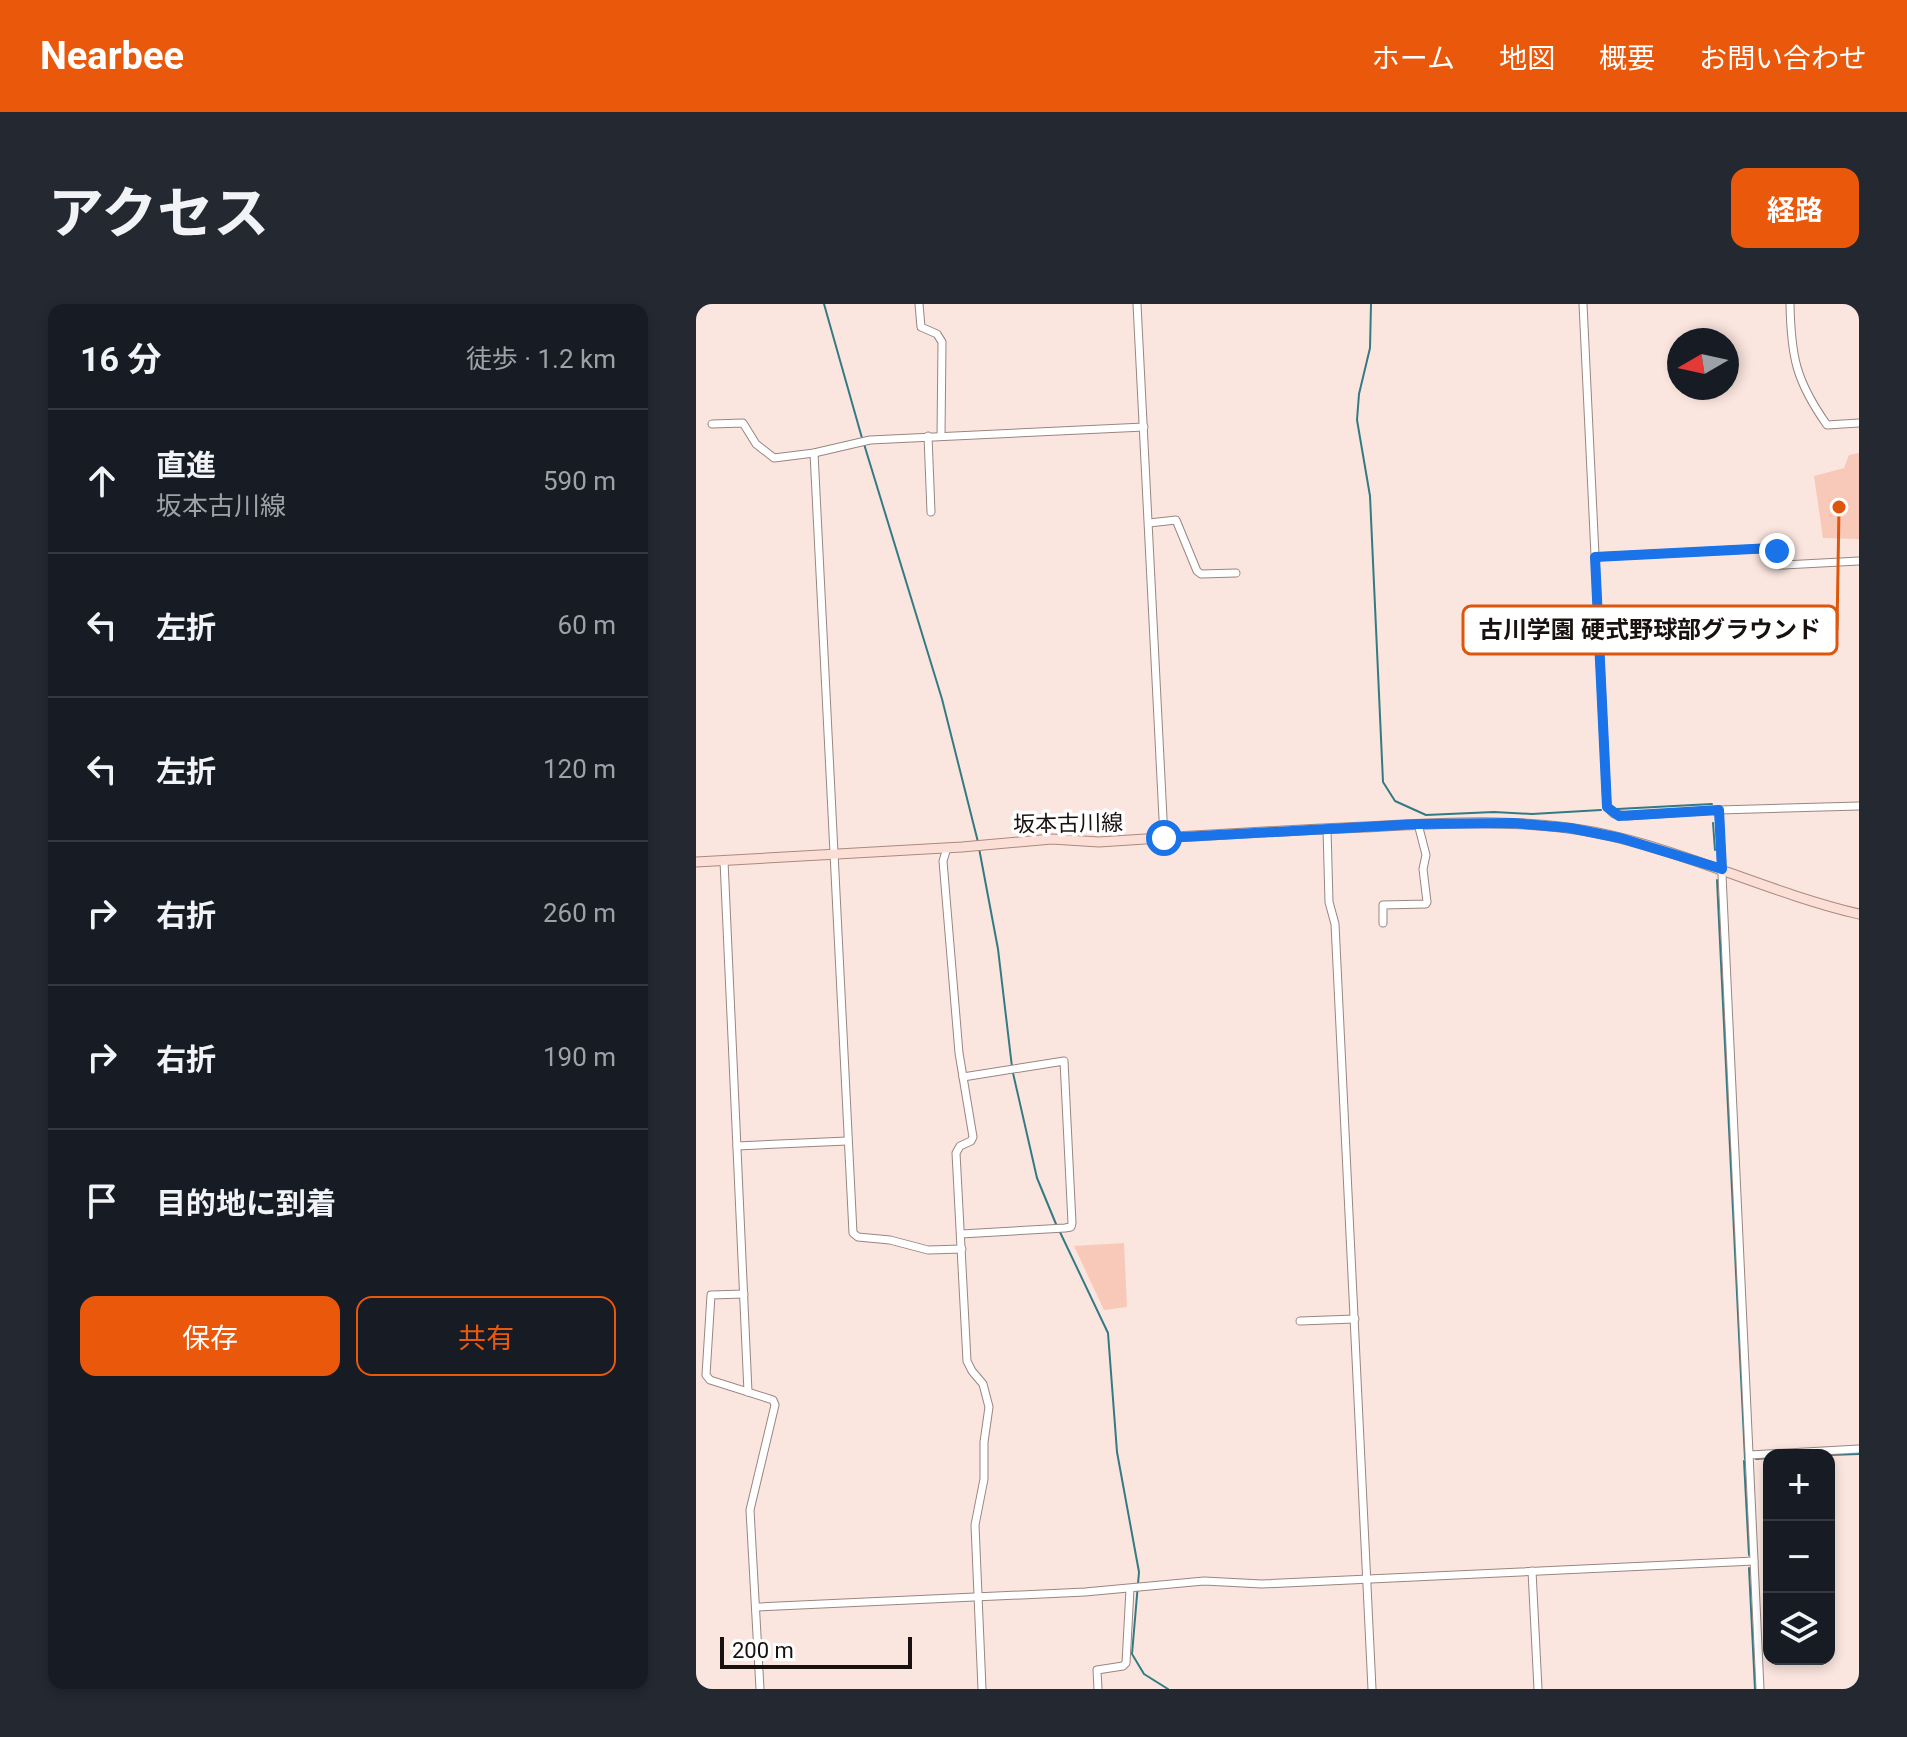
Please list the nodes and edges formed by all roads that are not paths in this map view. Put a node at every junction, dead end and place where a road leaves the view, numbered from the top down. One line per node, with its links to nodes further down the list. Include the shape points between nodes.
1 (919, 304): 9 (street, via 921,327 942,342)
2 (1137, 304): 7 (street)
3 (1583, 304): 13 (street)
4 (1790, 304): 5 (street, via 1791,343 1807,395 1827,425)
5 (1859, 423)
6 (712, 424): 10 (street, via 743,423 756,444 774,458)
7 (1144, 427): 9 (street); 12 (street)
8 (928, 436): 9 (street); 10 (street, via 870,440); 11 (street)
9 (941, 436)
10 (814, 453): 22 (street)
11 (931, 512)
12 (1149, 523): 15 (street, via 1176,520 1201,574); 20 (street)
13 (1595, 557): 14 (street, via 1772,548 1780,565); 17 (street, via 1607,807 1619,816)
14 (1859, 561)
15 (1236, 573)
16 (1859, 806): 17 (street)
17 (1719, 810): 25 (street)
18 (1418, 824): 19 (main road, 坂本古川線); 25 (main road, 坂本古川線, via 1570,828); 27 (street, via 1426,855 1427,902 1383,905)
19 (1327, 829): 20 (main road, 坂本古川線); 34 (street)
20 (1164, 838): 21 (main road, 坂本古川線, via 1052,839)
21 (947, 848): 22 (main road, 坂本古川線); 28 (street, via 943,861)
22 (834, 854): 23 (main road, 坂本古川線); 29 (street)
23 (724, 861): 24 (main road, 坂本古川線); 30 (street)
24 (696, 862)
25 (1722, 869): 26 (main road, 坂本古川線); 38 (street)
26 (1859, 914)
27 (1383, 923)
28 (963, 1077): 31 (street, via 973,1137 956,1153); 31 (street, via 1064,1061 1072,1223 1055,1229)
29 (847, 1141): 30 (street); 32 (street, via 855,1236 928,1250)
30 (737, 1146): 33 (street)
31 (961, 1234): 32 (street)
32 (962, 1249): 43 (street, via 967,1361 983,1384 989,1407 975,1525)
33 (744, 1294): 36 (street); 36 (street, via 711,1295 706,1375)
34 (1355, 1319): 35 (street); 41 (street)
35 (1300, 1321)
36 (748, 1392): 44 (street, via 775,1405 750,1510)
37 (1859, 1449): 38 (street)
38 (1750, 1455): 39 (street)
39 (1754, 1561): 40 (street); 50 (street)
40 (1532, 1571): 41 (street); 49 (street)
41 (1367, 1578): 42 (street, via 1262,1584 1204,1581); 48 (street)
42 (1136, 1589): 43 (street); 47 (street, via 1126,1663 1097,1670)
43 (977, 1597): 44 (street); 46 (street)
44 (756, 1607): 45 (street)
45 (760, 1689)
46 (982, 1689)
47 (1098, 1689)
48 (1372, 1689)
49 (1538, 1689)
50 (1760, 1689)

